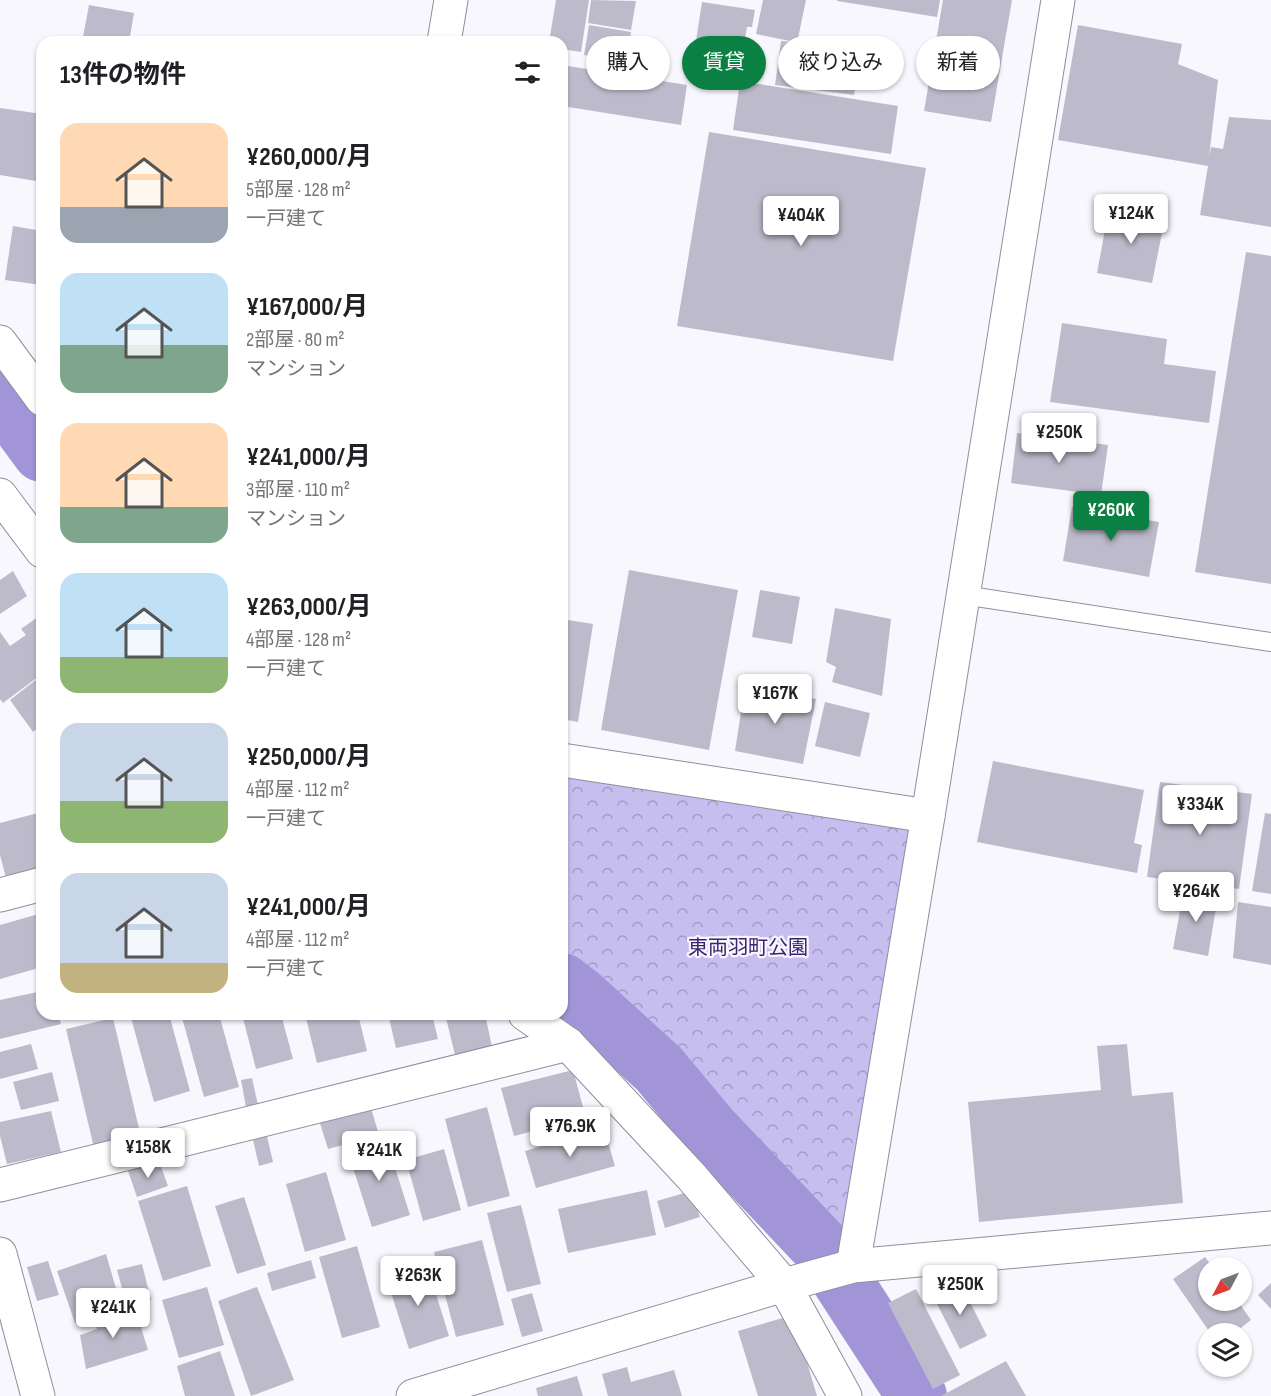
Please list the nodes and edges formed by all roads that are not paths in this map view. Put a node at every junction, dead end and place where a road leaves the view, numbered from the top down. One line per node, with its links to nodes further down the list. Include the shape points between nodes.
1 (451, 0): 3 (street)
2 (1058, 0): 8 (street)
3 (445, 36)
4 (0, 342): 5 (street)
5 (36, 391)
6 (0, 495): 7 (street)
7 (36, 543)
8 (963, 595): 9 (lane); 11 (street)
9 (1271, 642)
10 (568, 761): 11 (street)
11 (928, 816): 19 (street)
12 (36, 886): 13 (street)
13 (0, 895)
14 (534, 1020): 15 (street)
15 (568, 1044): 16 (street); 20 (street, via 691,1176)
16 (0, 1185)
17 (1271, 1228): 19 (street)
18 (0, 1254): 21 (street)
19 (852, 1266): 20 (street)
20 (784, 1285): 22 (street); 23 (street)
21 (38, 1396)
22 (413, 1396)
23 (845, 1396)

